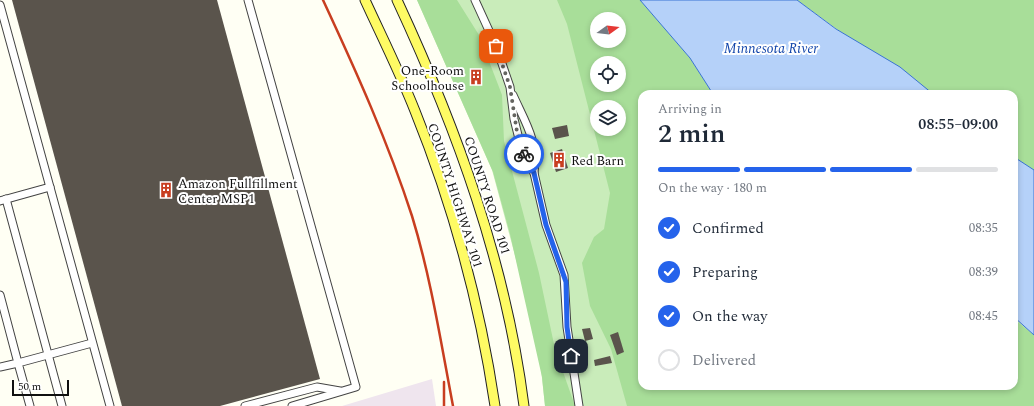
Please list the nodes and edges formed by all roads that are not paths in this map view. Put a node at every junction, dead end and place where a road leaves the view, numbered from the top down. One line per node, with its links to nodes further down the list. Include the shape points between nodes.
1 (248, 0): 16 (lane, via 356,388)
2 (365, 0): 22 (main road, COUNTY HIGHWAY 101, via 416,112 451,211 478,314)
3 (397, 0): 23 (main road, COUNTY ROAD 101, via 432,76 476,192 504,298)
4 (475, 0): 7 (lane, via 496,46)
5 (0, 5): 6 (lane)
6 (4, 34): 9 (lane)
7 (510, 87): 8 (lane, via 520,142); 8 (lane, via 533,138)
8 (534, 173): 24 (lane, via 546,225 566,282 567,327)
9 (50, 187): 10 (lane); 12 (lane)
10 (3, 200): 13 (lane)
11 (0, 295): 14 (lane)
12 (92, 342): 13 (lane); 19 (lane)
13 (48, 354): 14 (lane); 18 (lane)
14 (18, 363): 15 (lane); 17 (lane)
15 (0, 367)
16 (342, 392): 20 (lane, via 317,387); 21 (lane)
17 (30, 406)
18 (62, 406)
19 (110, 406)
20 (245, 406)
21 (292, 406)
22 (495, 406)
23 (524, 406)
24 (579, 406)

